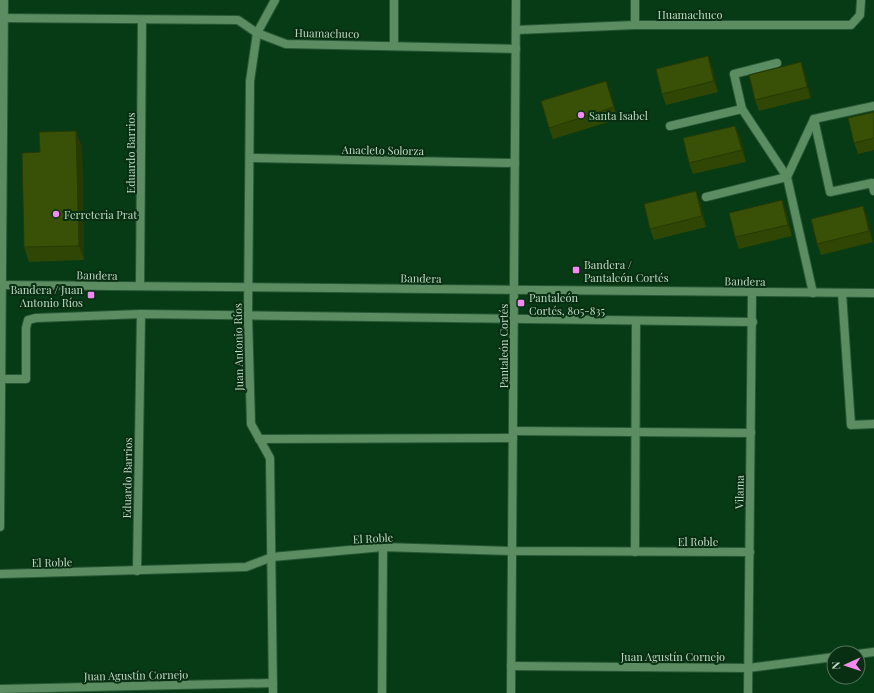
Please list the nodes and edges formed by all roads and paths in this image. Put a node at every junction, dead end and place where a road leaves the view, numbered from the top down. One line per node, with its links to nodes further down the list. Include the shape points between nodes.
1 (4, 0): 7 (street)
2 (276, 0): 11 (street, Juan Antonio Ríos)
3 (394, 0): 12 (street)
4 (516, 0): 10 (street, Pantaleón Cortés)
5 (635, 0): 9 (street)
6 (861, 0): 9 (street, Huamachuco, via 860,15 851,25)
7 (2, 18): 8 (street, Huamachuco); 24 (street)
8 (142, 20): 11 (street, Huamachuco, via 238,20); 25 (street, Eduardo Barrios)
9 (635, 25): 10 (street, Huamachuco)
10 (516, 30): 13 (street, Pantaleón Cortés)
11 (257, 33): 12 (street, Huamachuco, via 286,44); 19 (street, Juan Antonio Ríos, via 250,81)
12 (394, 45): 13 (street, Huamachuco)
13 (516, 49): 20 (street, Pantaleón Cortés)
14 (777, 63): 16 (street, via 734,74)
15 (874, 106): 17 (street)
16 (742, 109): 18 (street); 21 (street)
17 (814, 118): 21 (street); 22 (street, via 830,192 872,183)
18 (670, 126)
19 (250, 158): 20 (street, Anacleto Solorza); 26 (street, Juan Antonio Ríos)
20 (515, 163): 27 (street, Pantaleón Cortés)
21 (787, 177): 23 (street); 29 (street)
22 (874, 191)
23 (706, 197)
24 (2, 285): 25 (street, Bandera); 37 (street)
25 (140, 286): 26 (street, Bandera)
26 (249, 288): 27 (street, Bandera); 33 (street, Juan Antonio Ríos)
27 (514, 290): 28 (street, Bandera); 34 (street, Pantaleón Cortés)
28 (752, 292): 29 (street, Bandera); 36 (street, Vilama)
29 (813, 293): 30 (street, Bandera)
30 (842, 293): 31 (street, Bandera); 38 (street, via 851,425)
31 (874, 293)
32 (141, 314): 33 (street); 37 (street, via 28,320 26,379); 49 (street, Eduardo Barrios)
33 (248, 316): 34 (street); 42 (street, Juan Antonio Ríos, via 251,424)
34 (514, 320): 35 (street); 41 (street, Pantaleón Cortés)
35 (636, 321): 36 (street); 39 (street)
36 (752, 322): 40 (street, Vilama)
37 (2, 378): 43 (street)
38 (874, 424)
39 (635, 432): 40 (street); 41 (street); 46 (street)
40 (751, 433): 47 (street, Vilama)
41 (513, 435): 42 (street); 45 (street, Pantaleón Cortés)
42 (259, 439): 48 (street, Juan Antonio Ríos, via 270,458)
43 (0, 527)
44 (383, 547): 45 (street, El Roble); 48 (street, El Roble); 57 (street)
45 (512, 550): 46 (street, El Roble); 52 (street, Pantaleón Cortés)
46 (635, 552): 47 (street, El Roble)
47 (750, 552): 53 (street, Vilama)
48 (272, 557): 49 (street, El Roble, via 246,567); 54 (street, Juan Antonio Ríos)
49 (137, 571): 50 (street, El Roble)
50 (0, 574)
51 (826, 658): 53 (street, Juan Agustín Cornejo)
52 (511, 666): 53 (street, Juan Agustín Cornejo); 58 (street, Pantaleón Cortés)
53 (748, 668): 59 (street, Vilama)
54 (273, 683): 55 (street, Juan Agustín Cornejo); 56 (street, Juan Antonio Ríos)
55 (0, 690)
56 (273, 693)
57 (382, 693)
58 (511, 693)
59 (748, 693)

